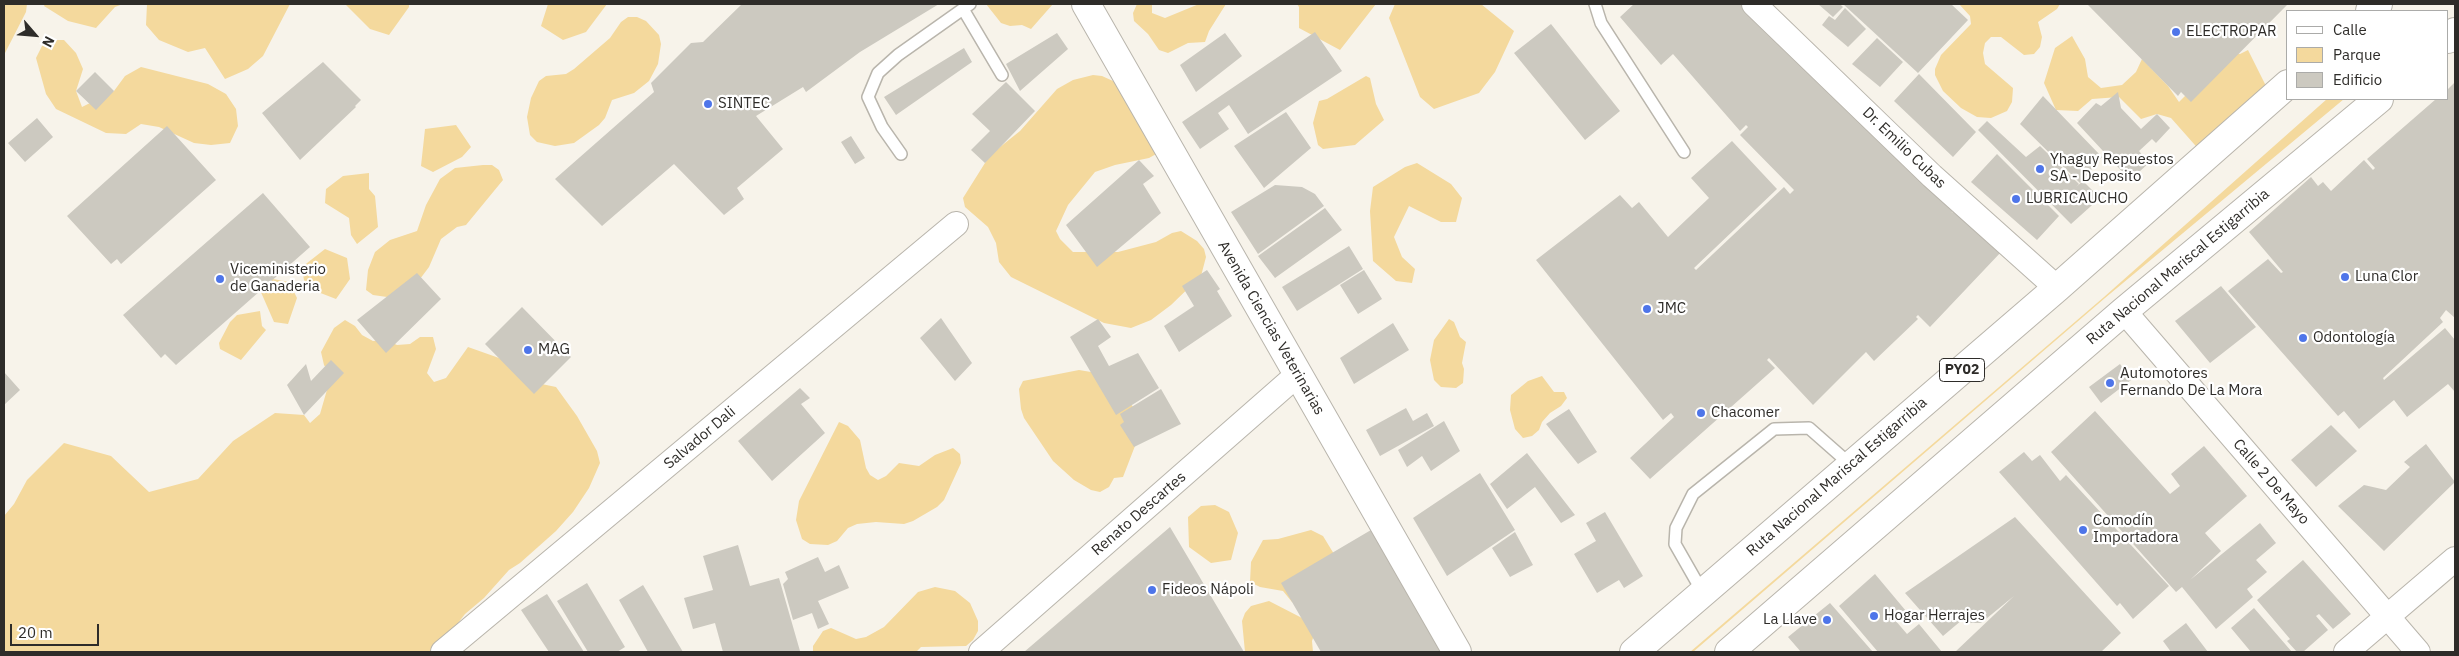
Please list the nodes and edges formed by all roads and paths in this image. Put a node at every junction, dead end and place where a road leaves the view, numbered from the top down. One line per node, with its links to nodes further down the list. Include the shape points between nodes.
1 (1086, 4): 13 (main road, Avenida Ciencias Veterinarias)
2 (1595, 4): 8 (lane, via 1601,23)
3 (1754, 4): 11 (street, Dr. Emilio Cubas, via 1932,176)
4 (966, 6): 5 (lane); 9 (lane, via 878,73 868,97 882,127)
5 (1002, 75)
6 (2286, 86): 11 (main road, Ruta Nacional Mariscal Estigarribia / PY02)
7 (2378, 100): 12 (main road, Ruta Nacional Mariscal Estigarribia)
8 (1684, 152)
9 (901, 154)
10 (956, 224): 18 (street, Salvador Dali)
11 (2057, 288): 14 (main road, Ruta Nacional Mariscal Estigarribia / PY02)
12 (2124, 311): 17 (street, Calle 2 De Mayo); 22 (main road, Ruta Nacional Mariscal Estigarribia)
13 (1297, 375): 19 (street, Renato Descartes); 20 (main road, Avenida Ciencias Veterinarias)
14 (1851, 465): 16 (main road, Ruta Nacional Mariscal Estigarribia / PY02); 16 (lane, via 1809,428 1774,429 1693,494 1676,528 1675,544)
15 (2455, 559): 17 (street)
16 (1703, 593): 21 (main road, Ruta Nacional Mariscal Estigarribia / PY02)
17 (2387, 617): 23 (street); 24 (street, Calle 2 De Mayo)
18 (443, 652)
19 (981, 652)
20 (1456, 652)
21 (1634, 652)
22 (1728, 652)
23 (2346, 652)
24 (2418, 652)

